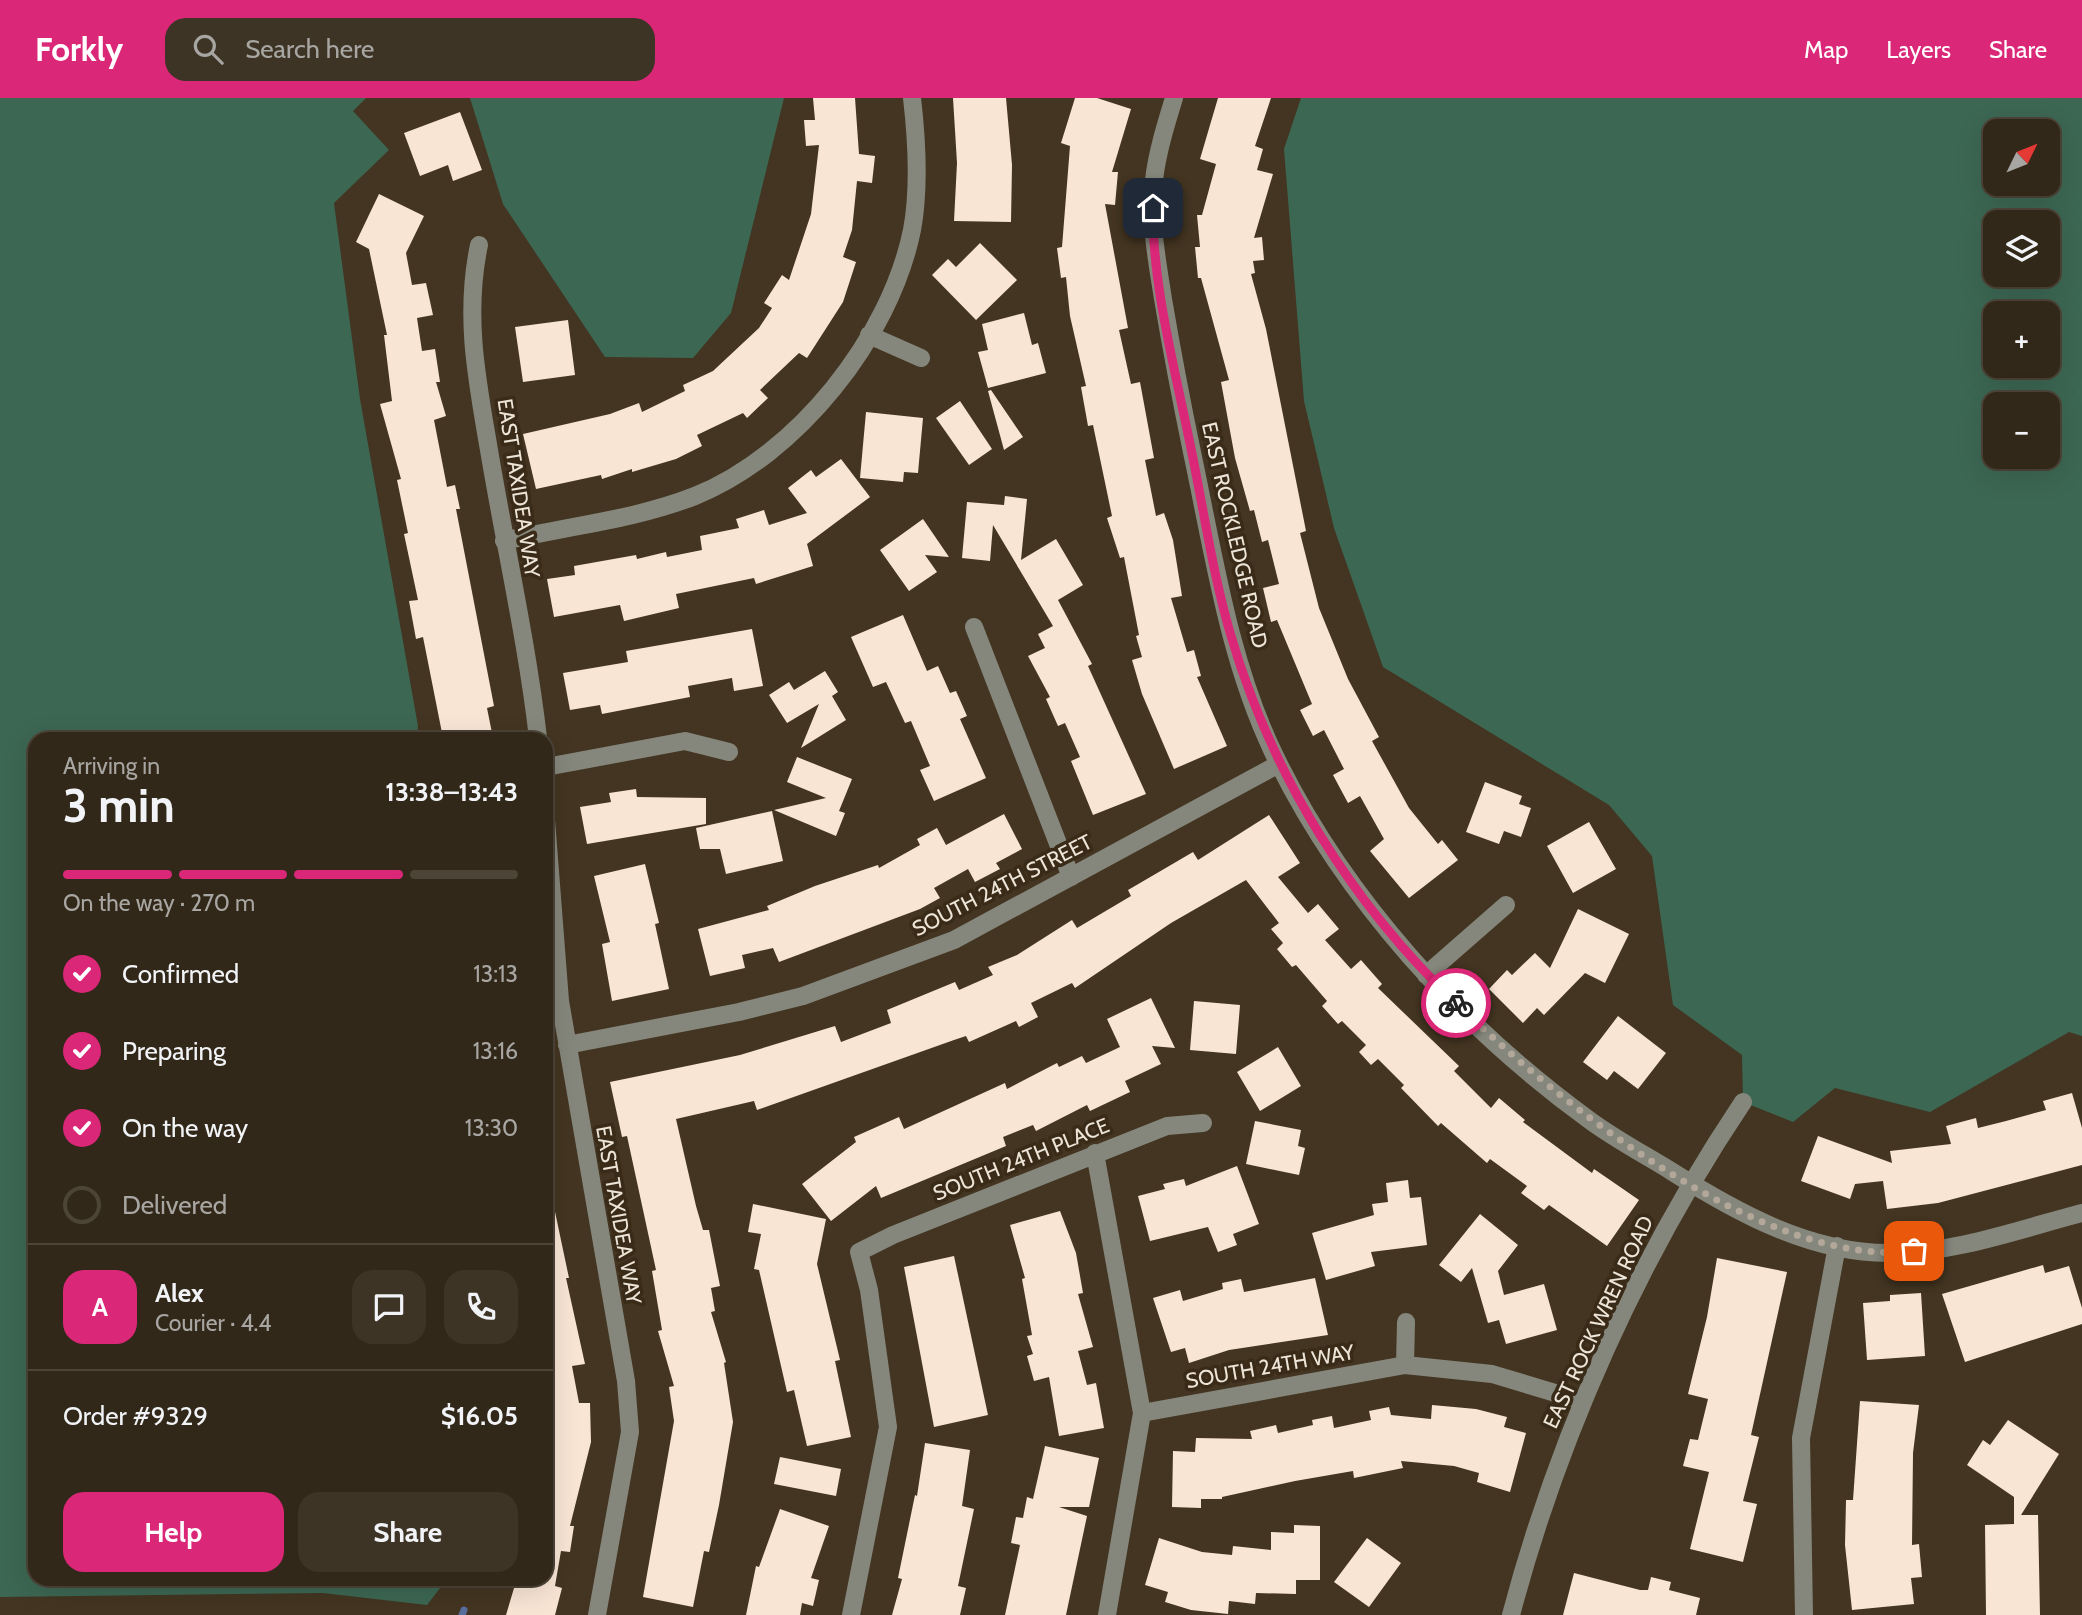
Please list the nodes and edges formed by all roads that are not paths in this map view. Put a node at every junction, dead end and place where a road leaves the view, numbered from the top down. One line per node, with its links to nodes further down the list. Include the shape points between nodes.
1 (912, 98): 4 (street, via 918,163 912,231 890,296)
2 (1174, 98): 10 (street, EAST ROCKLEDGE ROAD, via 1153,181 1153,235 1174,367 1231,635)
3 (479, 245): 6 (street, EAST TAXIDEA WAY, via 471,284 471,318)
4 (869, 335): 5 (street); 6 (street, via 821,406 787,437 698,495 656,510)
5 (921, 358)
6 (504, 541): 8 (street, EAST TAXIDEA WAY)
7 (974, 627): 12 (street)
8 (537, 732)
9 (729, 752): 11 (street, via 685,741)
10 (1279, 764): 12 (street, SOUTH 24TH STREET); 15 (street, EAST ROCKLEDGE ROAD, via 1333,857)
11 (553, 766)
12 (1071, 877): 16 (street, SOUTH 24TH STREET, via 954,940 803,996)
13 (553, 895): 16 (street, EAST TAXIDEA WAY)
14 (1506, 905): 15 (street)
15 (1426, 975): 20 (street, EAST ROCKLEDGE ROAD, via 1498,1044 1592,1122)
16 (567, 1045): 27 (street, EAST TAXIDEA WAY, via 626,1381 630,1432)
17 (1743, 1102): 20 (street, EAST ROCK WREN ROAD)
18 (1203, 1123): 19 (street, SOUTH 24TH PLACE, via 1167,1126)
19 (1095, 1153): 26 (street); 28 (street, SOUTH 24TH PLACE, via 859,1252 869,1290 888,1427)
20 (1690, 1183): 22 (street, via 1728,1207 1785,1232); 25 (street, EAST ROCK WREN ROAD)
21 (2082, 1213): 22 (street, via 1962,1244 1890,1254)
22 (1837, 1246): 31 (street, via 1801,1438)
23 (1406, 1322): 24 (street)
24 (1405, 1365): 25 (street, SOUTH 24TH WAY, via 1492,1374); 26 (street, SOUTH 24TH WAY)
25 (1582, 1401): 30 (street, EAST ROCK WREN ROAD, via 1529,1545)
26 (1142, 1413): 29 (street)
27 (597, 1615)
28 (851, 1615)
29 (1107, 1615)
30 (1511, 1615)
31 (1804, 1615)

